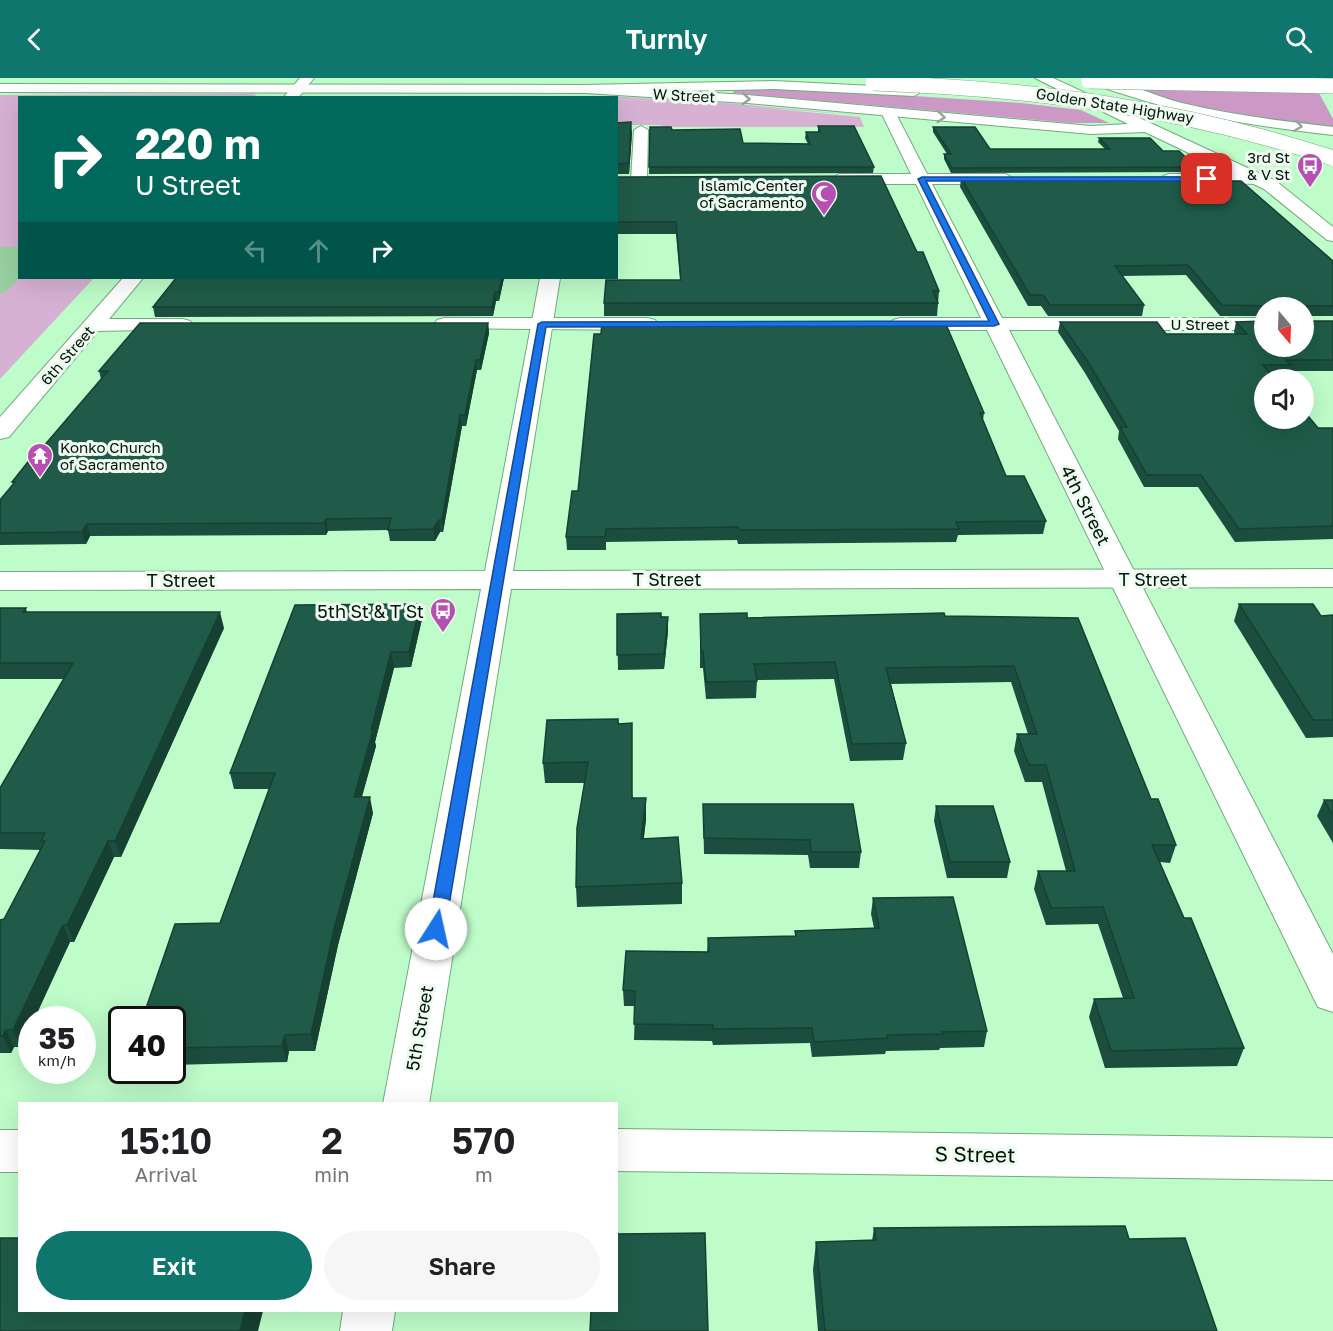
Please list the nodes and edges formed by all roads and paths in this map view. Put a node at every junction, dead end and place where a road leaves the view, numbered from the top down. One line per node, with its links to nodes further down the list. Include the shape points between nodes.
1 (712, 78): 15 (main road, Golden State Highway, bridge, via 969,87 1088,99 1222,124)
2 (923, 78): 7 (main road, bridge)
3 (1042, 78): 12 (main road)
4 (1095, 78): 14 (main road, one-way to 14, via 1173,104)
5 (1326, 78): 10 (main road)
6 (584, 86): 9 (main road, W Street); 11 (main road, W Street, one-way to 11); 15 (main road, bridge, via 774,85 1054,104 1156,118)
7 (1333, 86)
8 (0, 88): 9 (main road, W Street)
9 (298, 88)
10 (1333, 91)
11 (888, 112): 12 (main road, W Street, one-way to 12, via 1091,130); 16 (main road, 4th Street)
12 (1150, 127): 19 (main road)
13 (641, 130): 20 (main road)
14 (1333, 131)
15 (1333, 159)
16 (922, 179): 17 (main road); 21 (main road); 29 (main road, 4th Street)
17 (1017, 179)
18 (1151, 179): 19 (main road)
19 (1260, 179): 22 (main road, via 1286,195)
20 (639, 180)
21 (819, 180)
22 (1333, 236)
23 (132, 279): 31 (main road, 6th Street)
24 (550, 279): 26 (main road, 5th Street)
25 (420, 324): 26 (main road)
26 (542, 324): 27 (main road); 35 (main road, 5th Street)
27 (669, 324)
28 (880, 324): 29 (main road, U Street)
29 (994, 324): 30 (main road, U Street); 36 (main road, 4th Street)
30 (1254, 324)
31 (92, 325): 32 (main road); 33 (main road, 6th Street)
32 (200, 325)
33 (0, 432)
34 (1333, 578): 36 (main road, T Street)
35 (497, 579): 36 (main road, T Street); 37 (main road, T Street); 39 (main road, 5th Street)
36 (1123, 579): 38 (main road, 4th Street)
37 (0, 581)
38 (1333, 995)
39 (406, 1102)
40 (618, 1150): 43 (main road, S Street)
41 (0, 1151): 42 (main road)
42 (18, 1151)
43 (1333, 1159)
44 (369, 1312): 45 (main road)
45 (366, 1331)

